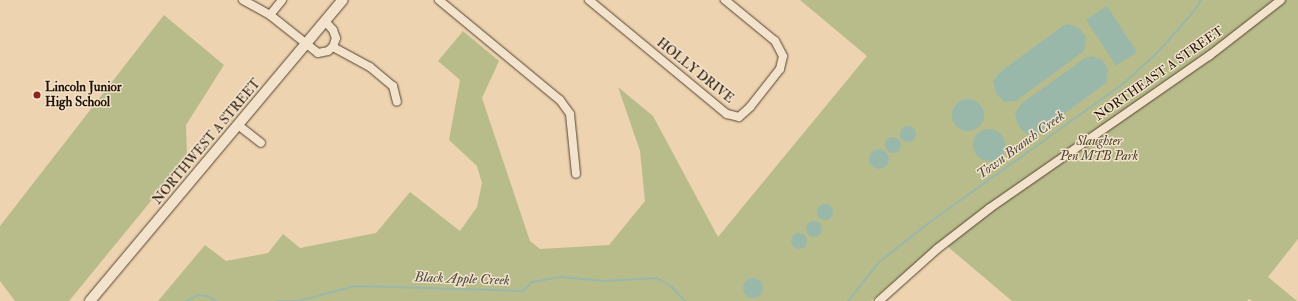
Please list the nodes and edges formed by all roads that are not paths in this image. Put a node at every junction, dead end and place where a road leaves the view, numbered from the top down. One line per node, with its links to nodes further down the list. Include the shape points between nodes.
1 (243, 0): 8 (street)
2 (282, 0): 8 (street)
3 (343, 0): 9 (street, NORTHWEST A STREET)
4 (439, 0): 15 (street, via 560,100 570,114)
5 (590, 0): 6 (street, HOLLY DRIVE, via 727,114 739,117 780,69 783,56 775,40)
6 (725, 0)
7 (1281, 0): 17 (street, NORTHEAST A STREET, via 1209,56 990,208 937,249)
8 (270, 15): 10 (street)
9 (325, 21): 10 (street, NORTHWEST A STREET); 11 (street, via 336,38)
10 (306, 44): 11 (street, via 318,53); 13 (street, NORTHWEST A STREET)
11 (333, 47): 12 (street, via 370,67 393,86)
12 (397, 102)
13 (238, 125): 14 (street); 16 (street, NORTHWEST A STREET)
14 (261, 144)
15 (576, 174)
16 (90, 301)
17 (879, 301)

